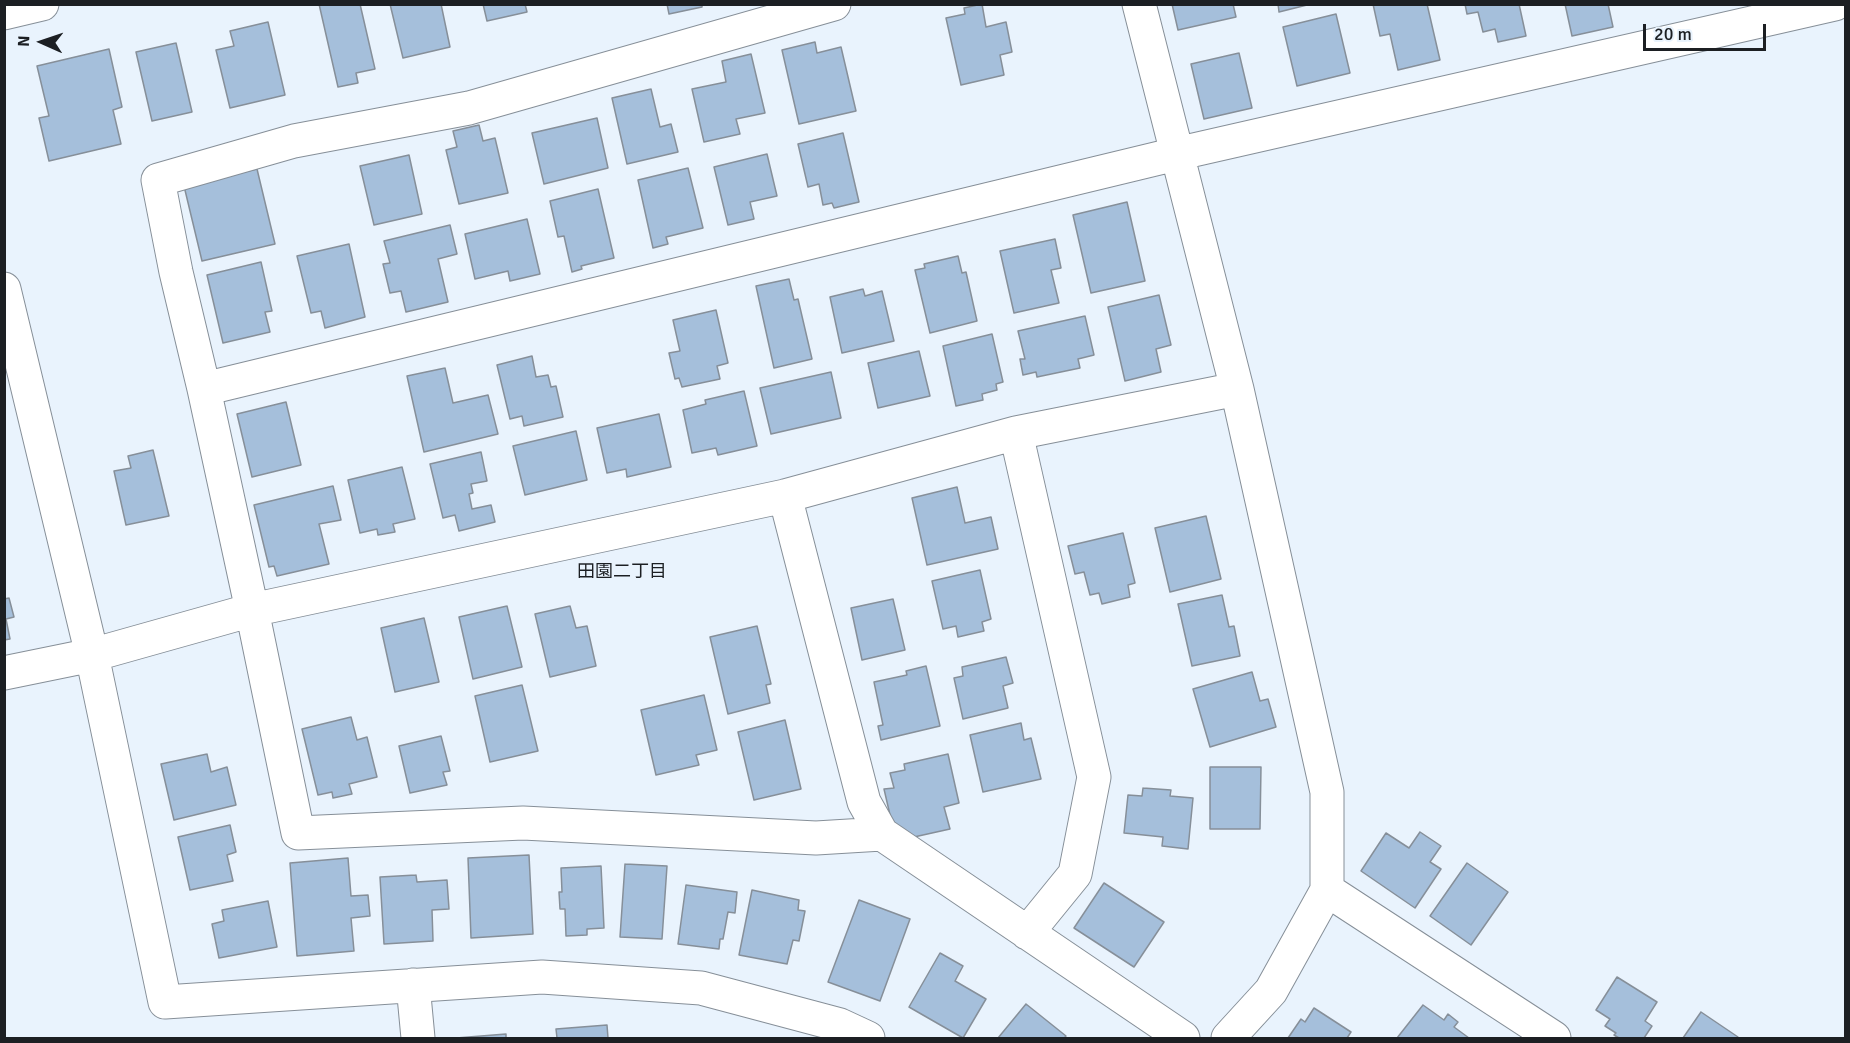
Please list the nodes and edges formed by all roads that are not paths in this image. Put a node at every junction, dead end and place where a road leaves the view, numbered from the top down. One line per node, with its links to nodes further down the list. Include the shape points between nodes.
1 (42, 4): 5 (street)
2 (834, 4): 8 (street, via 469,108 294,141 158,180)
3 (1138, 4): 6 (street)
4 (1835, 4): 6 (street)
5 (4, 13)
6 (1176, 154): 8 (street); 9 (street)
7 (4, 289): 13 (street)
8 (204, 389): 12 (street)
9 (1237, 389): 10 (street); 16 (street, via 1327,792)
10 (1016, 433): 11 (street); 17 (street, via 1094,777 1074,874)
11 (785, 496): 12 (street); 15 (street, via 864,802)
12 (252, 610): 13 (street); 15 (street, via 298,833 523,823 816,838)
13 (92, 656): 14 (street); 18 (street, via 165,1002)
14 (4, 673)
15 (882, 834): 17 (street)
16 (1327, 890): 22 (street, via 1271,991); 23 (street)
17 (1027, 933): 21 (street)
18 (413, 985): 19 (street); 20 (street, via 542,977 701,988 840,1025)
19 (418, 1038)
20 (868, 1038)
21 (1183, 1038)
22 (1228, 1038)
23 (1554, 1038)

